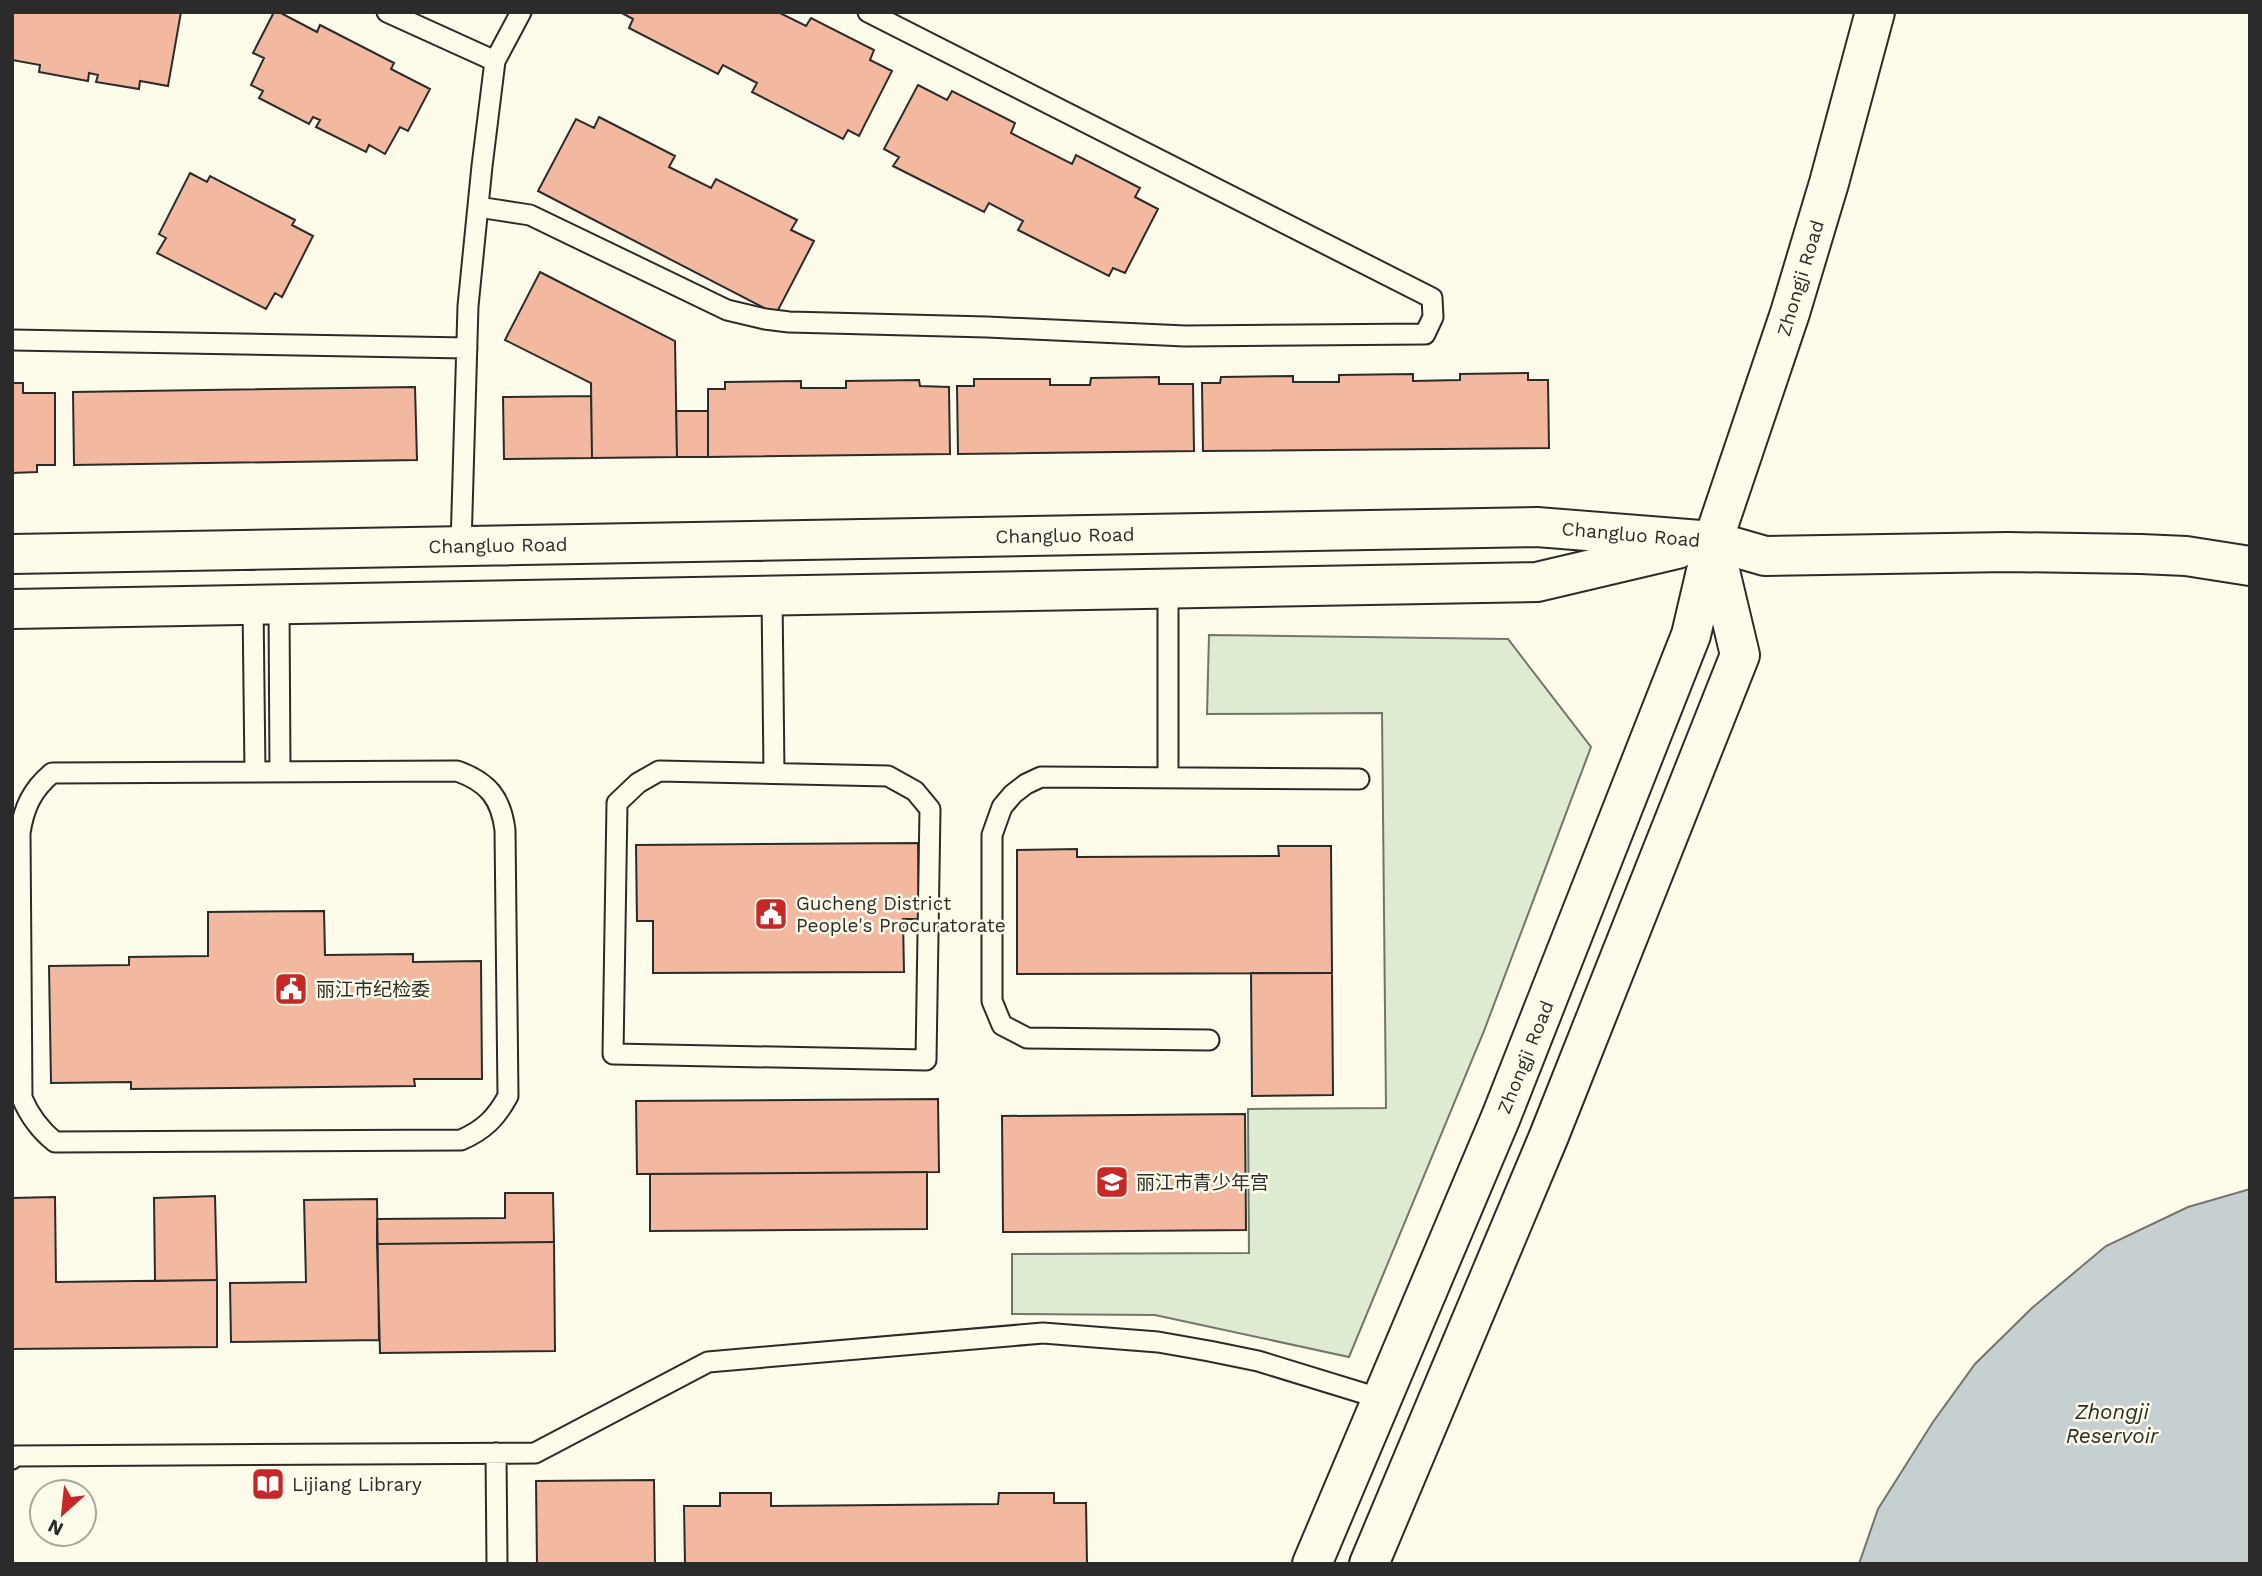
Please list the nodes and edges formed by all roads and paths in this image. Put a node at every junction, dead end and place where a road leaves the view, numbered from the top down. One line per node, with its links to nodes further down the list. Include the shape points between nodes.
1 (387, 12): 5 (lane)
2 (521, 12): 5 (lane)
3 (868, 12): 6 (lane, via 1432,298 1433,317 1424,334 1185,336 765,320 727,310 530,215)
4 (1875, 12): 9 (street, Zhongji Road, via 1790,313)
5 (495, 61): 6 (lane)
6 (478, 207): 8 (lane)
7 (12, 340): 8 (lane)
8 (467, 348): 10 (lane)
9 (1713, 541): 10 (street, Changluo Road, via 1537,527); 12 (street, via 1765,555 2141,554); 13 (street, Changluo Road, via 1537,582); 23 (street, Zhongji Road, via 1692,635 1501,1117); 28 (street, via 1740,655 1549,1136)
10 (461, 546): 11 (street, Changluo Road)
11 (12, 554)
12 (2250, 566)
13 (1168, 588): 14 (street, Changluo Road); 20 (lane)
14 (772, 595): 15 (street, Changluo Road); 19 (lane)
15 (266, 604): 16 (street, Changluo Road); 17 (lane); 18 (lane)
16 (12, 609)
17 (254, 772): 18 (lane); 18 (lane, via 52,773 30,797 20,833 22,1098 33,1120 55,1142 461,1140 488,1125 500,1112 508,1096 506,856 503,813 496,798 485,785 457,771)
18 (280, 772)
19 (774, 773): 19 (lane, via 659,771 617,803 613,1054 926,1060 930,809 915,791 888,776)
20 (1168, 778): 21 (lane); 22 (lane, via 1041,777 1013,794 1002,807 992,835 992,1001 1002,1025 1027,1038)
21 (1359, 779)
22 (1209, 1040)
23 (1382, 1399): 24 (lane, via 1209,1351 1135,1339 1043,1333 708,1362 535,1453); 27 (street, Zhongji Road)
24 (495, 1453): 25 (lane, via 15,1455); 26 (lane)
25 (12, 1459)
26 (497, 1564)
27 (1312, 1564)
28 (1369, 1564)

